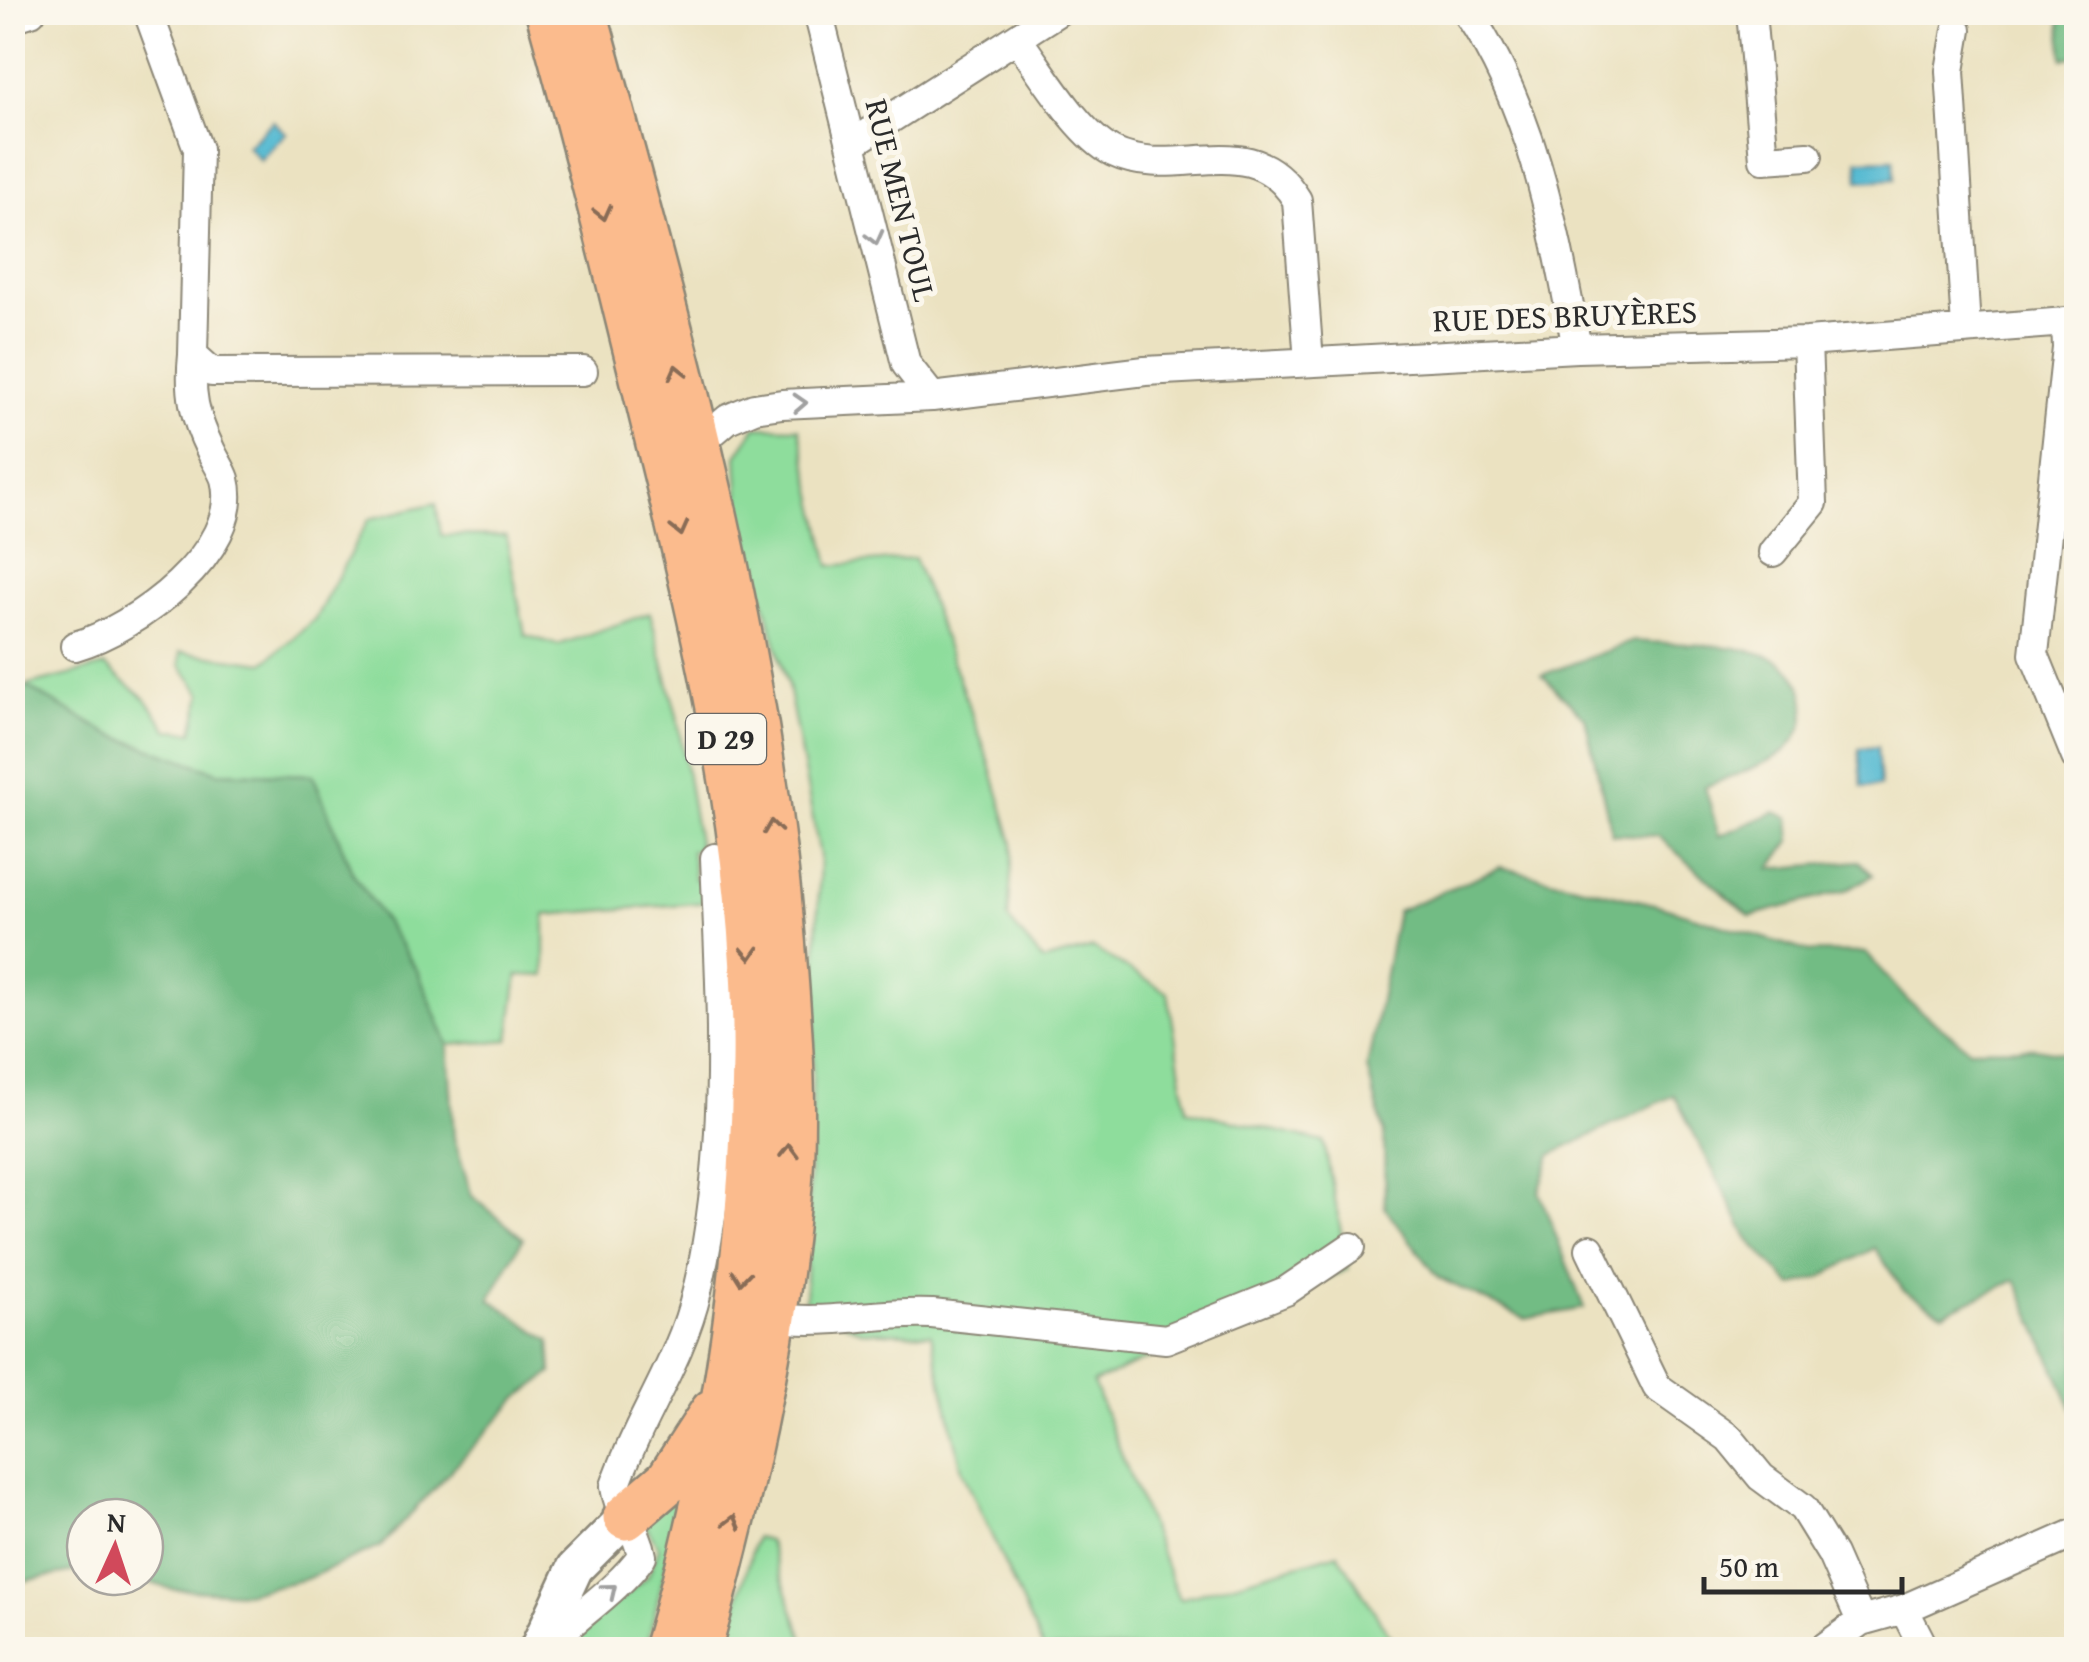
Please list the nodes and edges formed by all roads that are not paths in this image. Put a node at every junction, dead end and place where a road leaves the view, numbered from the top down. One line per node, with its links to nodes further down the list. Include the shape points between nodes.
1 (31, 12): 9 (street)
2 (148, 12): 19 (street, via 198,150)
3 (553, 12): 12 (main road, D 29)
4 (587, 12): 12 (main road)
5 (818, 12): 13 (street, RUE MEN TOUL)
6 (1057, 12): 11 (street)
7 (1467, 12): 18 (street, via 1504,76 1538,166)
8 (1751, 12): 14 (street, via 1764,159)
9 (12, 18)
10 (1958, 30): 16 (street, via 1950,71)
11 (1018, 40): 13 (street); 20 (street, via 1076,118 1110,151 1144,162 1269,166 1283,178 1297,200)
12 (596, 119): 23 (main road, D 29, one-way to 12); 32 (main road, D 29, one-way to 32, via 734,788 755,1060)
13 (851, 144): 22 (street, RUE MEN TOUL, one-way to 22, via 906,364)
14 (1808, 156)
15 (2071, 314): 16 (street, RUE DES BRUYÈRES); 26 (street, RUE DES BRUYÈRES, via 2034,654)
16 (1966, 328): 17 (street, RUE DES BRUYÈRES)
17 (1807, 342): 18 (street, RUE DES BRUYÈRES); 24 (street, via 1813,503)
18 (1577, 348): 20 (street, RUE DES BRUYÈRES)
19 (193, 354): 21 (street, via 212,372); 25 (street, via 190,407 225,480 226,512 206,552 176,586 130,623)
20 (1309, 362): 22 (street, RUE DES BRUYÈRES, via 1145,370)
21 (584, 372)
22 (932, 397): 23 (street, RUE DES BRUYÈRES, one-way to 22, via 708,436 754,408)
23 (702, 467): 31 (main road, D 29, one-way to 23, via 788,1196 789,1020 775,848 752,689)
24 (1773, 552)
25 (75, 646)
26 (2067, 719): 27 (street, RUE DES BRUYÈRES)
27 (2076, 757)
28 (715, 858): 33 (street, via 724,1089 712,1198 697,1292 670,1374 614,1486)
29 (1351, 1247): 31 (street, via 1286,1291 1166,1339 904,1312 828,1322)
30 (1590, 1249): 36 (street, via 1657,1387 1729,1438 1760,1477 1802,1508)
31 (771, 1317): 39 (main road, D 29, one-way to 31, via 745,1476)
32 (731, 1374): 33 (main road, via 700,1437 669,1480); 38 (main road, D 29, via 693,1558)
33 (626, 1517): 37 (street, via 575,1568)
34 (2076, 1533): 35 (street)
35 (1904, 1609): 36 (street); 41 (street)
36 (1861, 1621): 40 (street)
37 (540, 1650)
38 (666, 1650)
39 (698, 1650)
40 (1821, 1650)
41 (1925, 1650)

